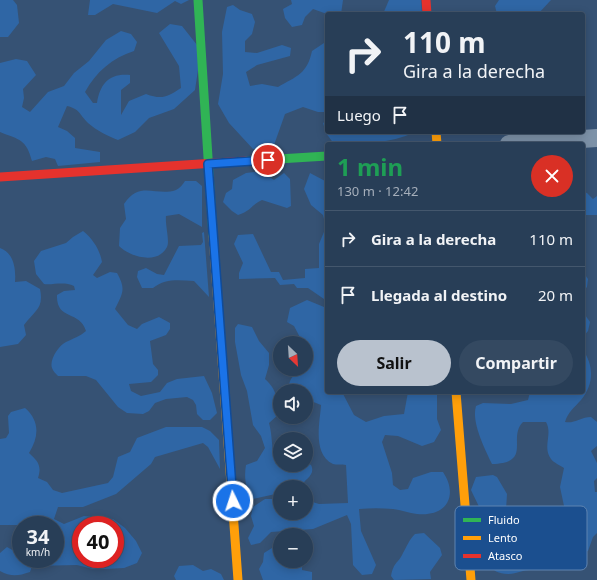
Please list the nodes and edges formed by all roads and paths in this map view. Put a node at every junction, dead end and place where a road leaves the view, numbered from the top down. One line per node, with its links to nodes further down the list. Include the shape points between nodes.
1 (198, 0): 7 (street)
2 (426, 0): 3 (street)
3 (427, 12)
4 (597, 138): 5 (street)
5 (539, 142)
6 (325, 156): 7 (street)
7 (208, 164): 8 (street); 12 (street)
8 (0, 177)
9 (456, 394): 10 (street)
10 (465, 506)
11 (470, 570): 13 (street)
12 (238, 580)
13 (471, 580)

